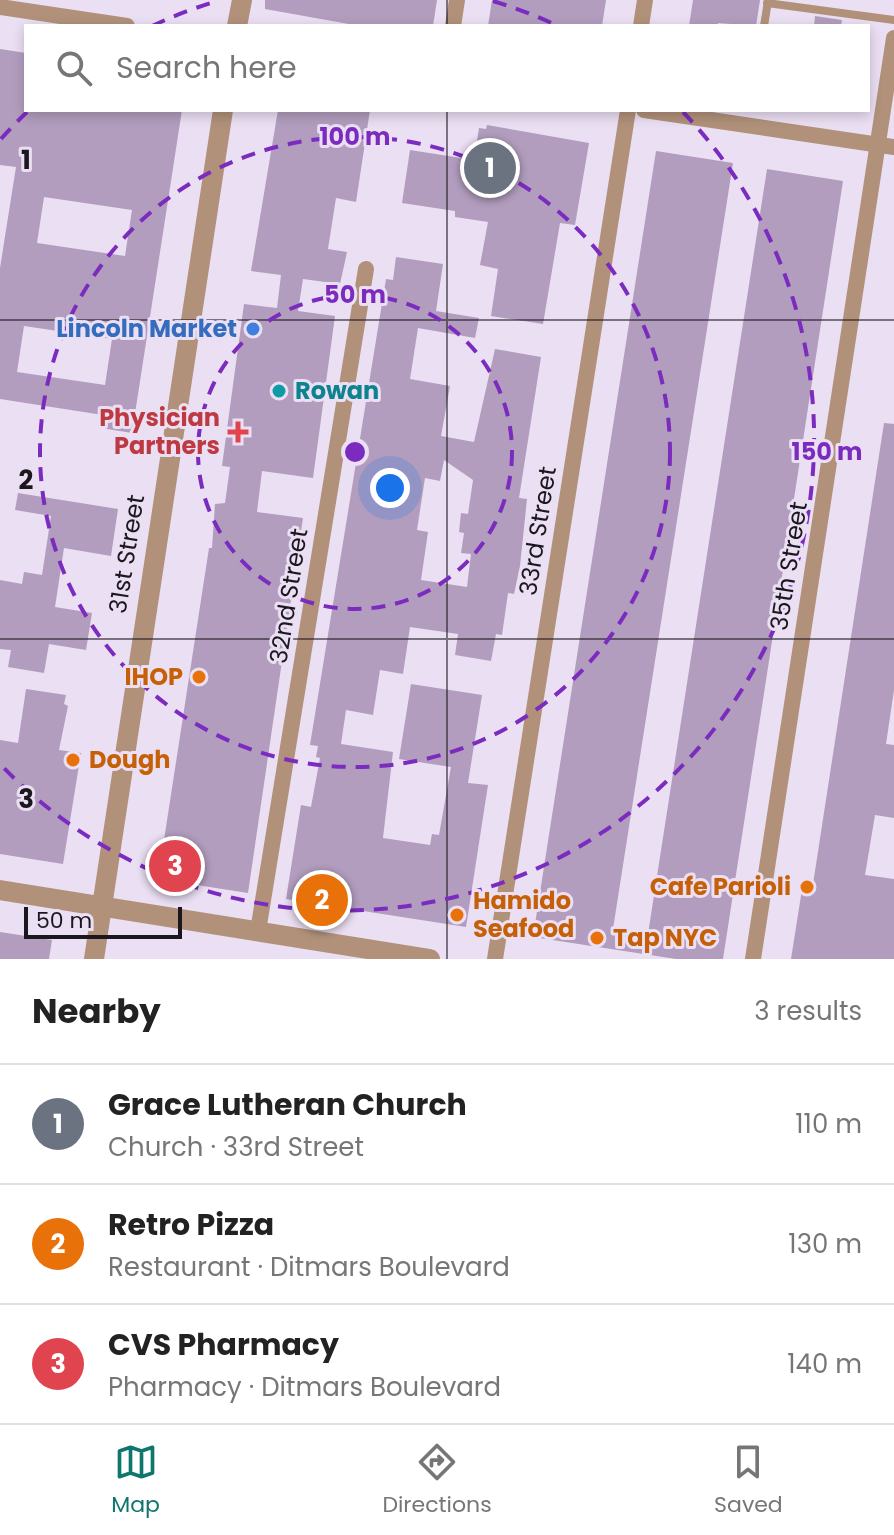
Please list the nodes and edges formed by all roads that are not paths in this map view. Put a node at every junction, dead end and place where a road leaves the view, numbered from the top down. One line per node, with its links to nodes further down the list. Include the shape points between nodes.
1 (242, 0): 8 (street)
2 (457, 0): 9 (street)
3 (645, 0): 10 (street)
4 (768, 2): 6 (lane); 11 (lane)
5 (0, 7): 7 (street)
6 (894, 20)
7 (114, 24)
8 (237, 24)
9 (453, 24)
10 (641, 24)
11 (764, 24)
12 (894, 38): 17 (street, 35th Street)
13 (223, 112): 20 (street, 31st Street)
14 (628, 112): 24 (street, 33rd Street)
15 (670, 112): 16 (street)
16 (750, 118): 17 (street)
17 (886, 146): 25 (street, 35th Street)
18 (366, 269): 21 (street, 32nd Street)
19 (0, 890): 20 (street)
20 (101, 906): 21 (street); 22 (street, 31st Street)
21 (258, 931): 23 (street)
22 (94, 959)
23 (430, 959)
24 (495, 959)
25 (753, 959)

